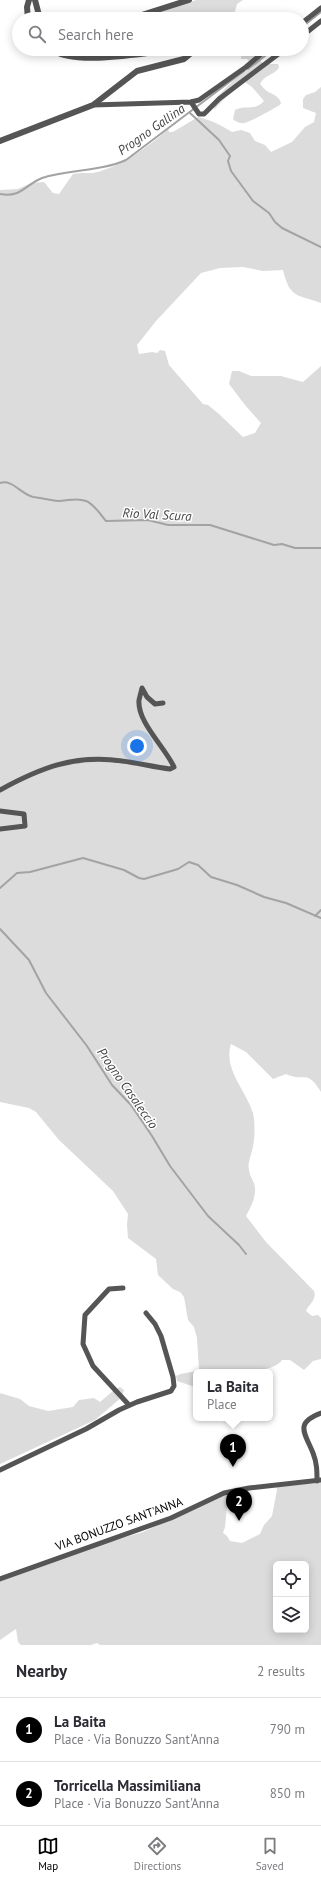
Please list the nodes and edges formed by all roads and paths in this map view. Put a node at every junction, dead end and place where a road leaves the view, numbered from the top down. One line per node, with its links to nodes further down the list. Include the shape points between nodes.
1 (29, 0): 5 (street)
2 (35, 0): 6 (street)
3 (189, 0): 7 (street)
4 (321, 8): 8 (street)
5 (27, 12)
6 (38, 12)
7 (151, 12)
8 (309, 17)
9 (321, 21): 10 (street)
10 (309, 30)
11 (68, 56): 12 (street, via 84,59)
12 (112, 56)
13 (188, 56): 17 (street, via 138,71)
14 (258, 56): 16 (street, via 214,90)
15 (276, 56): 16 (street, via 219,99 204,114 199,114)
16 (192, 103): 17 (street)
17 (93, 105): 18 (street)
18 (0, 141)
19 (163, 703): 20 (street, via 155,704 142,688 139,702 143,720 170,758 174,766 170,770 122,760 81,759 38,771)
20 (0, 790)
21 (0, 811): 22 (street, via 24,814 25,826)
22 (0, 829)
23 (122, 1288): 25 (street, via 109,1289 86,1315 83,1344 93,1366)
24 (146, 1313): 25 (street, via 161,1336 174,1386 171,1391)
25 (130, 1405): 27 (street)
26 (321, 1413): 28 (street, VIA BONUZZO SANT'ANNA, via 311,1417 304,1426)
27 (0, 1470)
28 (319, 1481): 29 (street, VIA BONUZZO SANT'ANNA, via 224,1493 171,1518)
29 (0, 1579)

